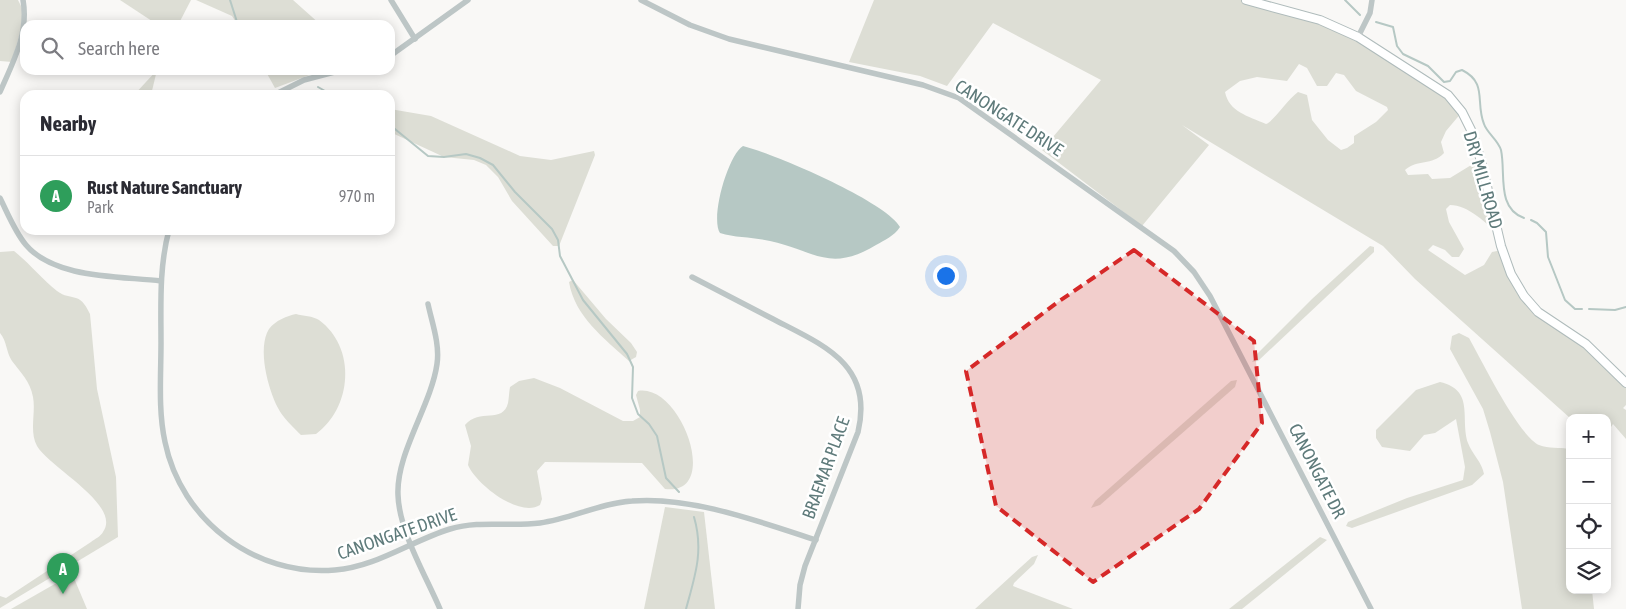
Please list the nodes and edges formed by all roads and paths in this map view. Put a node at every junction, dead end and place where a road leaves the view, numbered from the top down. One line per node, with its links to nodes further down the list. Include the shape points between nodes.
1 (23, 0): 7 (street)
2 (391, 0): 9 (street)
3 (468, 0): 9 (street)
4 (641, 0): 20 (street, CANONGATE DRIVE, via 723,38 923,85 959,98 1180,257 1205,288)
5 (1246, 0): 8 (street, DRY MILL ROAD, via 1320,20)
6 (1372, 0): 8 (street, via 1370,13)
7 (24, 20)
8 (1358, 37): 21 (street, DRY MILL ROAD, via 1448,95 1462,112 1481,161 1501,246 1523,295 1538,312 1586,344)
9 (415, 39): 11 (street)
10 (20, 42): 14 (street)
11 (395, 53)
12 (323, 75): 13 (street)
13 (284, 90)
14 (0, 92)
15 (0, 198): 18 (street, via 22,240 46,262 68,270)
16 (167, 235): 18 (street, CANONGATE DRIVE)
17 (692, 277): 22 (street, BRAEMAR PLACE, via 826,346 842,360 855,380 861,400 859,427)
18 (161, 281): 23 (street, CANONGATE DRIVE, via 164,442 175,474 202,517 239,548 270,562 297,569 345,570)
19 (428, 304): 23 (street, via 437,342 437,363 398,489 401,515)
20 (1236, 347): 26 (street, CANONGATE DR)
21 (1626, 383)
22 (816, 540): 23 (street, CANONGATE DRIVE, via 739,515 649,500 616,503 539,523 463,526); 25 (street, BRAEMAR PLACE, via 802,575)
23 (412, 546): 24 (street)
24 (440, 609)
25 (798, 609)
26 (1371, 609)

